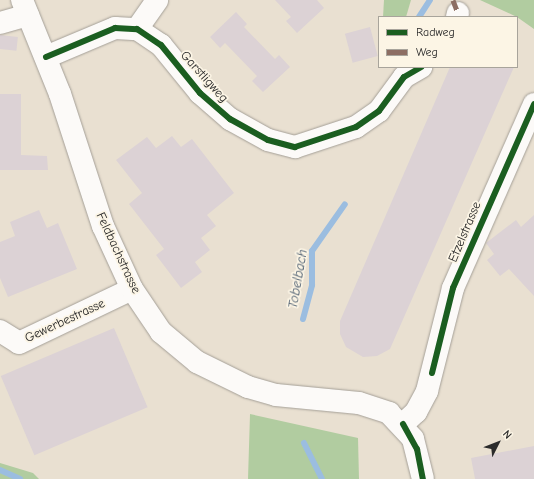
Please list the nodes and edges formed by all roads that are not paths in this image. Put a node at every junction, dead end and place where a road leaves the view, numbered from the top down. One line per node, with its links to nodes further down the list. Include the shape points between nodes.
1 (157, 0): 4 (street)
2 (25, 7): 3 (street); 5 (street, Feldbachstrasse)
3 (0, 23)
4 (138, 28): 5 (street, via 115,28); 6 (street, Garstligweg, via 161,45 218,111 254,134 287,147 308,145 356,127 379,111 404,77)
5 (46, 57): 8 (street, Feldbachstrasse, via 104,226)
6 (419, 68)
7 (534, 104): 10 (street, Etzelstrasse, via 453,288 427,391 416,412)
8 (132, 289): 9 (street, Gewerbestrasse, via 19,343); 10 (street, Feldbachstrasse, via 177,347 222,375 276,395 374,407)
9 (0, 331)
10 (403, 424): 11 (street, via 417,449)
11 (423, 479)

